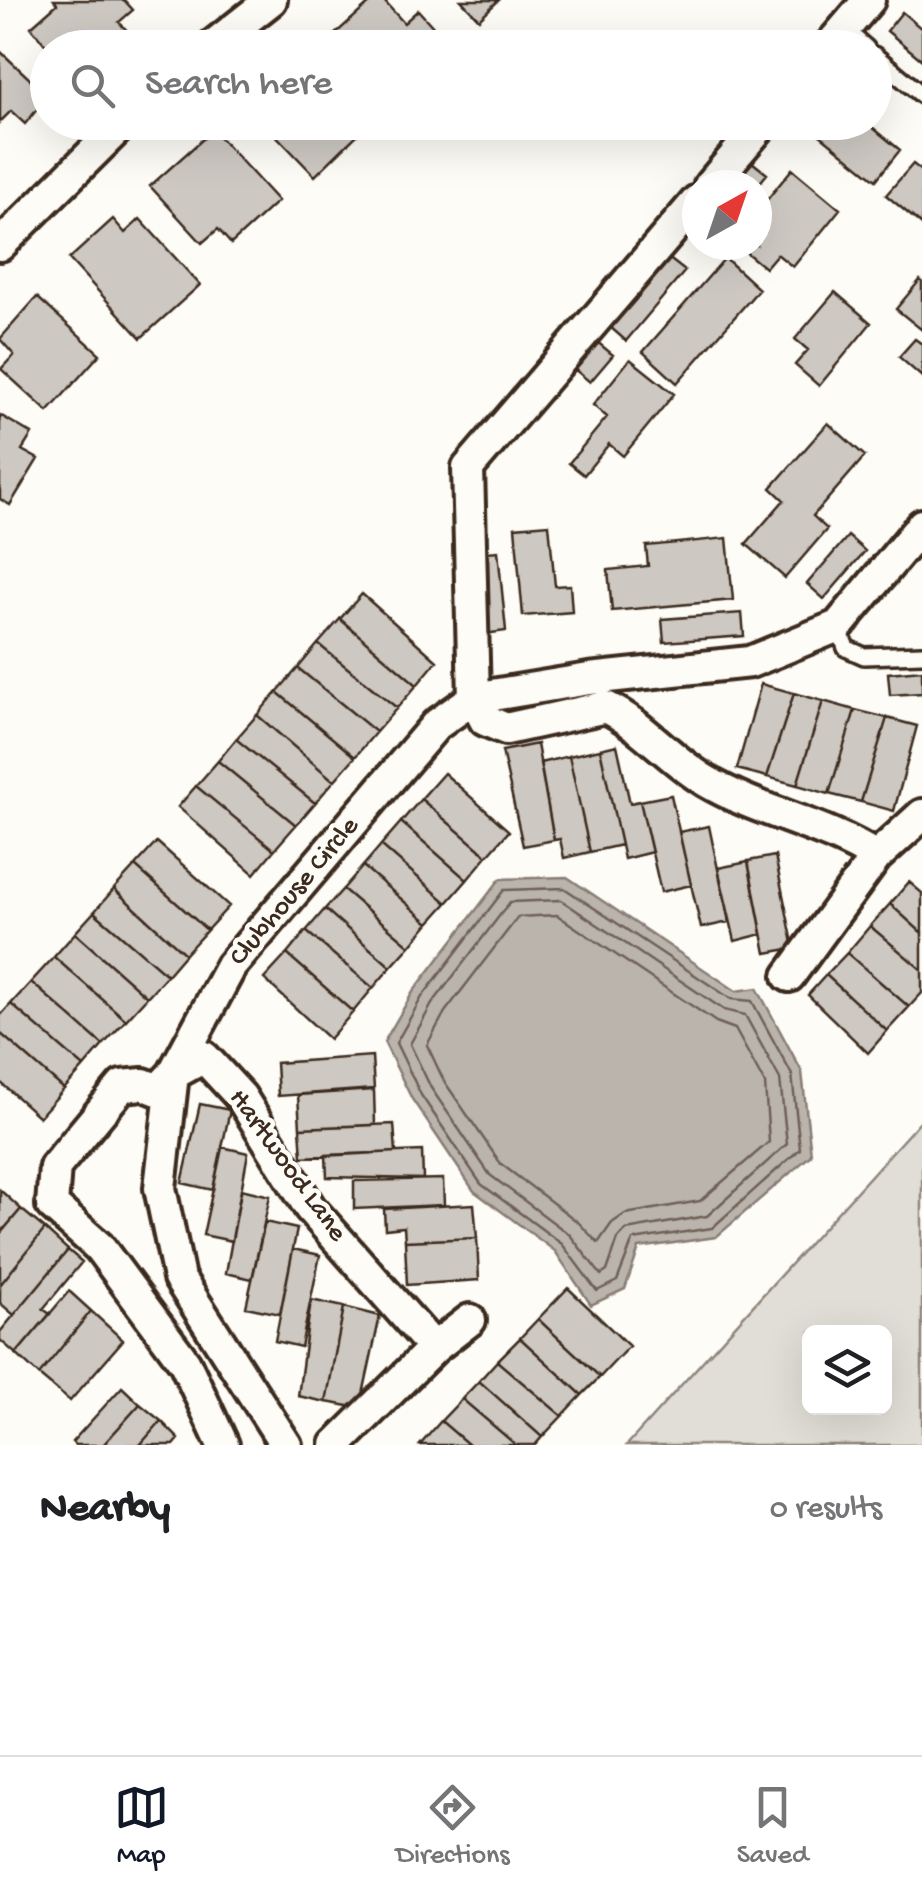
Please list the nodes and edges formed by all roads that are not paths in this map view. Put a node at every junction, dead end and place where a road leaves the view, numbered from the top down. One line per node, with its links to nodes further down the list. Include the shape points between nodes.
1 (271, 0): 3 (street)
2 (869, 0): 4 (street)
3 (233, 30)
4 (852, 30)
5 (892, 70): 6 (lane)
6 (922, 95)
7 (106, 140): 11 (street)
8 (749, 140): 9 (street)
9 (723, 170)
10 (682, 218): 15 (street, via 468,468)
11 (0, 245)
12 (922, 525): 13 (street, Clubhouse Circle)
13 (838, 626): 14 (lane, via 846,648 864,656); 15 (street, Clubhouse Circle, via 750,662)
14 (922, 654)
15 (474, 698): 17 (street, via 485,720 506,729 606,707 705,781 840,834); 19 (street, Clubhouse Circle, via 436,726 231,966)
16 (922, 815): 17 (street)
17 (876, 857): 18 (street)
18 (790, 976)
19 (172, 1074): 21 (street, Hartwood Lane, via 204,1056 240,1097 310,1208); 22 (street, via 158,1090 122,1086 55,1167 52,1205 99,1246 185,1362); 23 (street, Clubhouse Circle, via 160,1188 179,1278)
20 (470, 1320): 21 (street)
21 (434, 1348): 24 (street)
22 (222, 1443)
23 (286, 1445)
24 (336, 1445)

